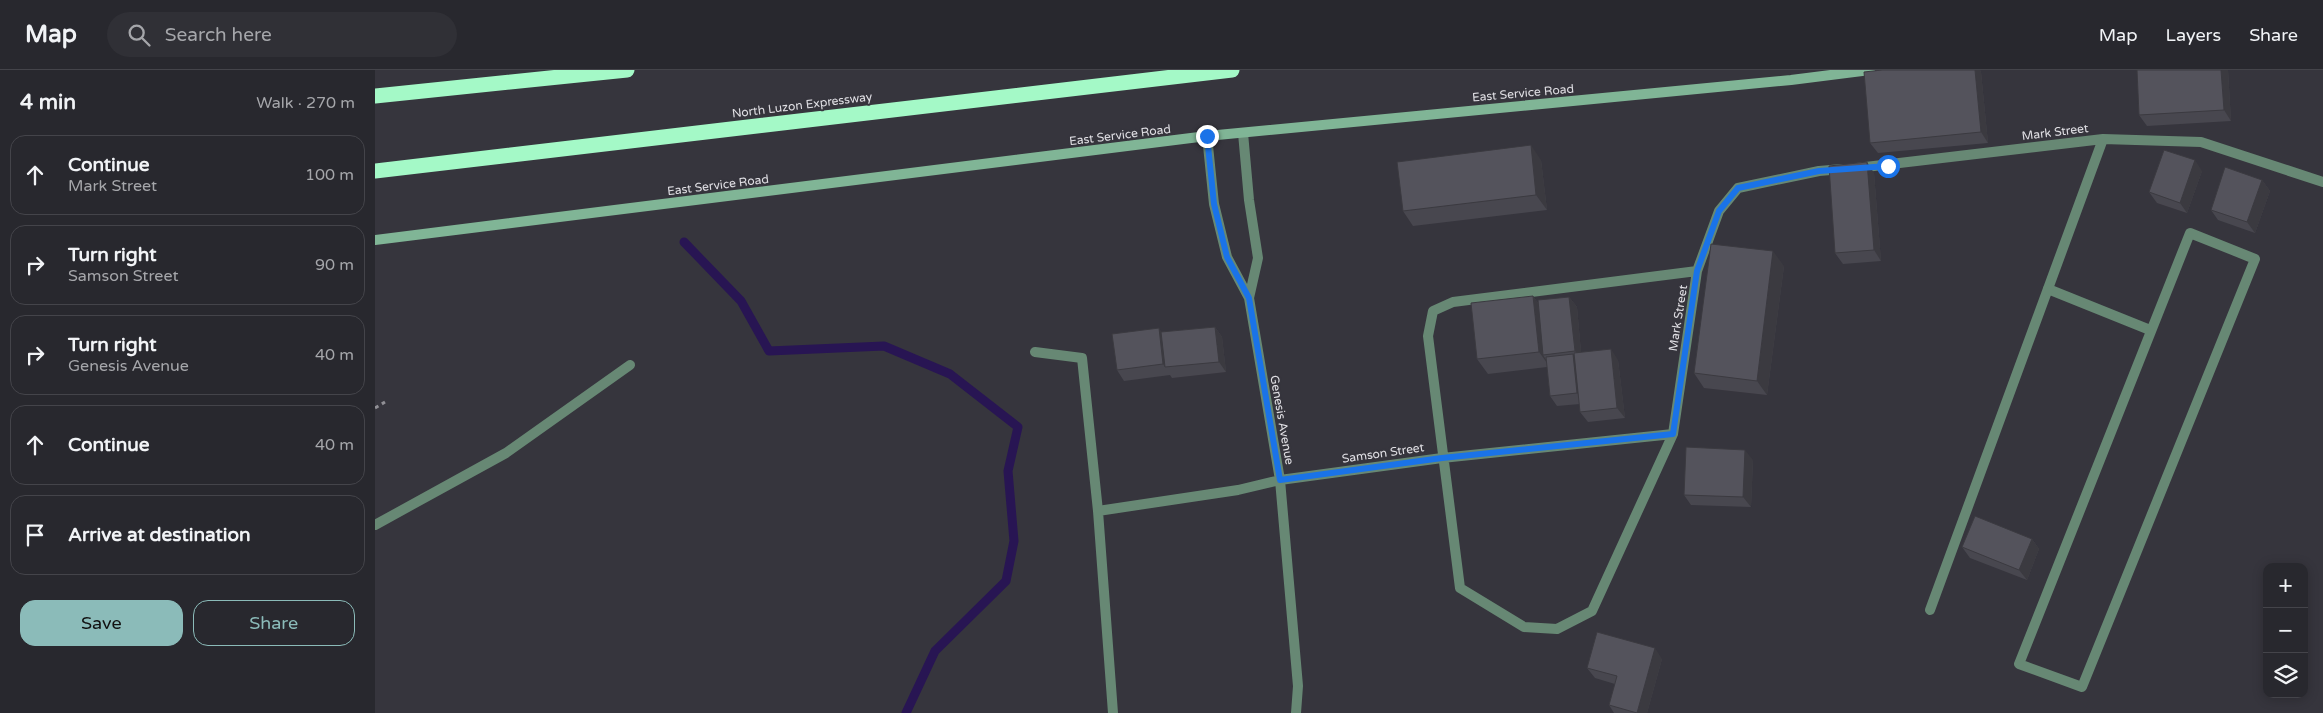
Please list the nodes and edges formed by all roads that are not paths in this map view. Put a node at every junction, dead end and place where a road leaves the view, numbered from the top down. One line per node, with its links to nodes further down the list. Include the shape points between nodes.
1 (627, 70): 4 (highway)
2 (1232, 70): 8 (highway, North Luzon Expressway)
3 (1870, 70): 5 (main road, East Service Road)
4 (375, 96)
5 (1243, 133): 6 (main road, East Service Road); 13 (street, Genesis Avenue, via 1258,258)
6 (1207, 136): 10 (main road, East Service Road); 13 (street, via 1214,204 1227,257)
7 (2103, 139): 9 (street, Mark Street, via 2201,142); 11 (street, Mark Street, via 1888,166 1819,171 1738,188 1719,211); 12 (street)
8 (375, 171)
9 (2323, 182)
10 (375, 240)
11 (1697, 271): 17 (street, Mark Street); 18 (street, via 1453,302 1433,311 1428,336)
12 (2048, 289): 14 (street); 22 (street)
13 (1249, 298): 19 (street, Genesis Avenue)
14 (2150, 330): 14 (street, via 2019,664 2082,687 2255,259 2190,233)
15 (1035, 352): 20 (street, via 1081,358)
16 (630, 365): 21 (street, via 506,453)
17 (1673, 434): 18 (street, Samson Street); 18 (street, Mark Street, via 1592,611 1557,628 1524,627 1460,588)
18 (1442, 458): 19 (street, Samson Street)
19 (1280, 480): 20 (street, Samson Street, via 1237,490); 24 (street, Genesis Avenue, via 1298,686)
20 (1098, 511): 23 (street)
21 (375, 525)
22 (1931, 610)
23 (1113, 713)
24 (1296, 713)

